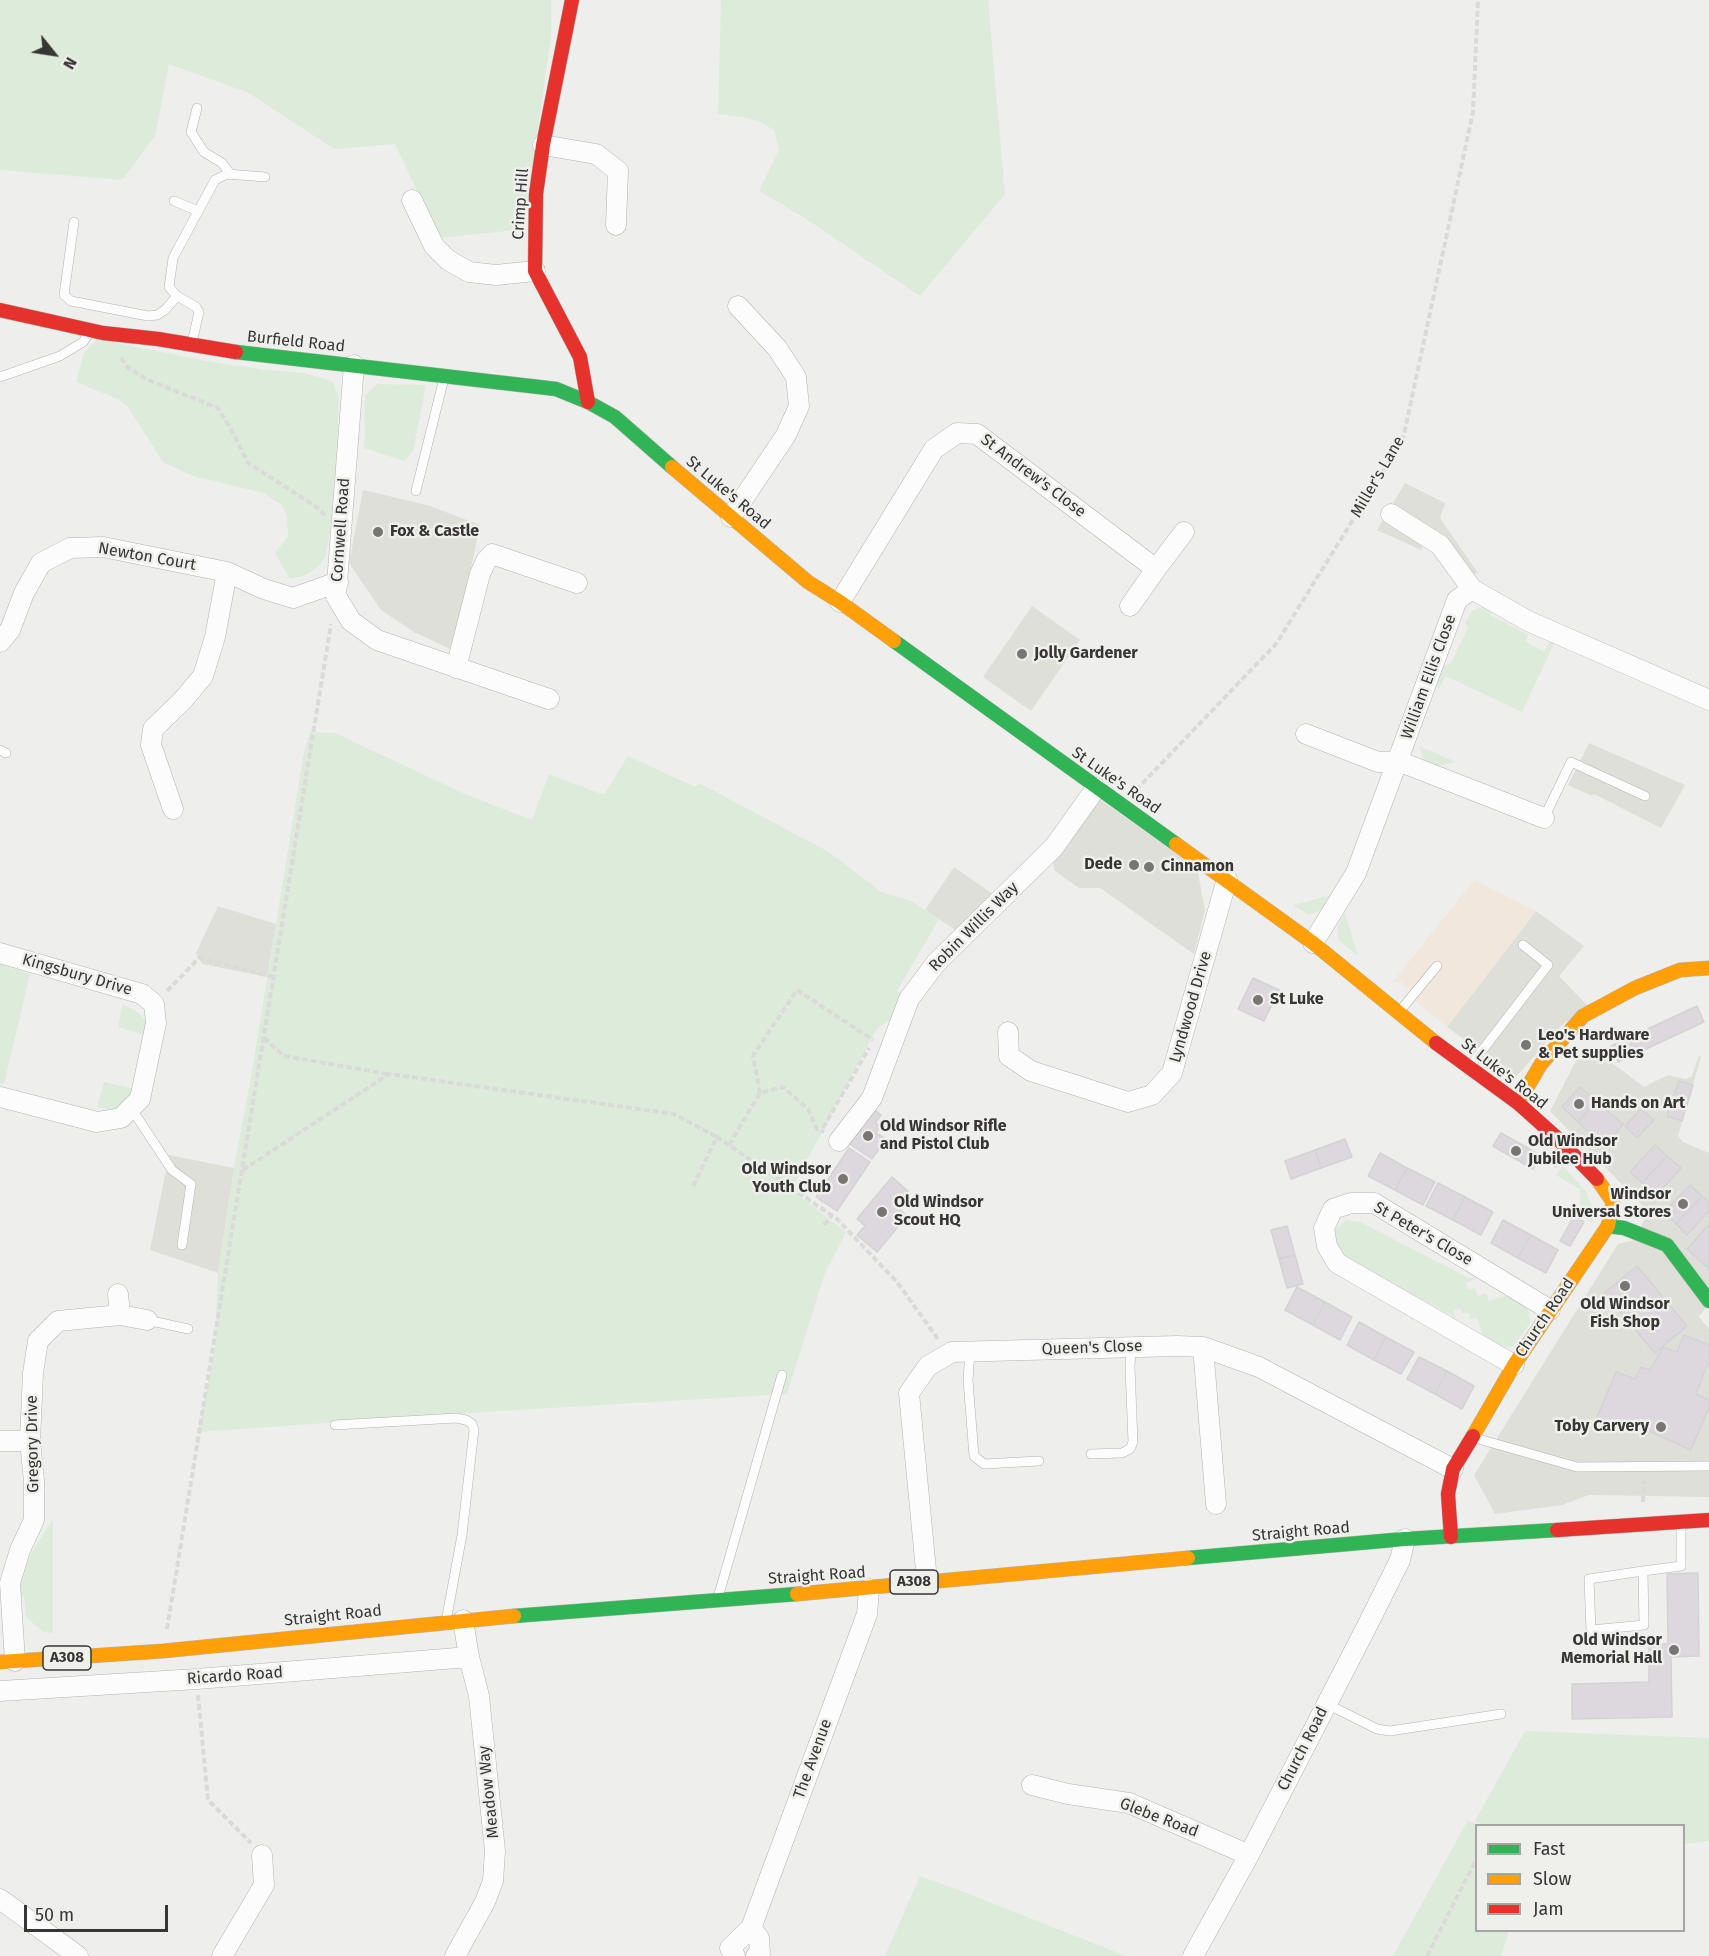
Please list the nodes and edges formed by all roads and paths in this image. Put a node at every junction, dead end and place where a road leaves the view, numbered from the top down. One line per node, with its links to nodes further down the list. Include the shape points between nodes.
1 (572, 0): 4 (main road, Crimp Hill)
2 (1478, 0): 42 (path, Miller's Lane, via 1473,112 1403,439 1276,644)
3 (197, 108): 5 (lane, via 191,132 204,152)
4 (543, 145): 11 (street, via 596,154 618,171); 12 (main road, Crimp Hill, via 536,194)
5 (231, 174): 6 (lane); 9 (lane, via 215,180)
6 (265, 177)
7 (412, 200): 12 (street, via 434,246 448,260 469,272 496,275)
8 (174, 201): 9 (lane)
9 (198, 211): 13 (lane, via 173,258 169,287)
10 (74, 222): 13 (lane, via 64,295 71,301 148,316 165,310)
11 (616, 225)
12 (535, 271): 21 (main road, Crimp Hill, via 580,357)
13 (177, 296): 17 (lane, via 199,312)
14 (738, 306): 24 (street, via 777,348 796,377 799,406 786,435)
15 (0, 310): 16 (main road, Burfield Road)
16 (97, 332): 17 (main road, Burfield Road); 20 (lane, via 60,357); 25 (path, via 128,368 218,408 249,463 315,506)
17 (191, 346): 18 (main road, Burfield Road)
18 (354, 365): 19 (main road, Burfield Road); 25 (street, Cornwell Road)
19 (444, 376): 21 (main road, Burfield Road, via 556,389); 22 (lane)
20 (0, 377)
21 (588, 402): 24 (main road, St Luke's Road, via 615,417)
22 (416, 491)
23 (1390, 514): 31 (street, via 1440,545)
24 (731, 518): 32 (main road, St Luke's Road, via 808,582)
25 (342, 529): 30 (street, Cornwell Road)
26 (1184, 532): 27 (street)
27 (1156, 569): 32 (street, St Andrew's Close, via 977,434 957,433 934,449); 33 (street)
28 (227, 572): 30 (street, Newton Court, via 293,598); 34 (street, Newton Court, via 103,547 70,548 41,563 10,630); 43 (street, via 203,676 153,729 151,745)
29 (578, 583): 35 (street, via 492,554 480,574)
30 (337, 589): 35 (street, Cornwell Road, via 351,621 377,640); 51 (path)
31 (1472, 589): 37 (street, via 1528,621); 39 (street, William Ellis Close, via 1457,600)
32 (840, 602): 40 (main road, St Luke's Road)
33 (1130, 606)
34 (0, 642)
35 (456, 668): 36 (street, Cornwell Road)
36 (549, 699)
37 (1709, 700)
38 (1306, 734): 39 (street, via 1378,762)
39 (1398, 761): 44 (street); 46 (street, William Ellis Close, via 1356,873)
40 (1096, 788): 42 (main road, St Luke's Road); 66 (street, Robin Willis Way, via 1054,847 936,963 909,999 872,1098)
41 (1645, 796): 44 (lane, via 1571,762)
42 (1121, 805): 45 (main road, St Luke's Road)
43 (173, 809)
44 (1544, 819)
45 (1227, 879): 46 (main road, St Luke's Road); 55 (street, Lyndwood Drive, via 1172,1073 1152,1095 1128,1102 1031,1071 1008,1056)
46 (1313, 943): 53 (main road, St Luke's Road)
47 (1523, 945): 58 (lane, via 1548,965)
48 (0, 953): 52 (street, Kingsbury Drive, via 142,994)
49 (1437, 966): 53 (lane)
50 (1709, 969): 62 (main road, via 1680,970 1635,988 1583,1016 1541,1064)
51 (274, 977): 52 (path, via 199,958); 56 (path)
52 (154, 1004): 63 (street, via 156,1023 140,1099)
53 (1398, 1014): 58 (main road, St Luke's Road)
54 (879, 1032): 57 (path)
55 (1008, 1032)
56 (264, 1038): 59 (path, via 284,1056); 68 (path)
57 (873, 1040): 60 (path, via 797,990 753,1056); 64 (path)
58 (1469, 1067): 62 (main road, St Luke's Road)
59 (389, 1074): 65 (path, via 674,1114); 68 (path)
60 (760, 1093): 64 (path, via 783,1087 808,1109); 67 (path)
61 (0, 1097): 63 (street, via 97,1122 121,1118)
62 (1518, 1103): 70 (main road, St Luke's Road, via 1593,1173)
63 (132, 1108): 74 (lane, via 172,1170 191,1184)
64 (821, 1131): 66 (path)
65 (717, 1137): 67 (path); 69 (path)
66 (839, 1141)
67 (729, 1145): 71 (path)
68 (242, 1170): 107 (path)
69 (693, 1186)
70 (1613, 1202): 73 (main road, Church Road)
71 (832, 1215): 72 (path); 84 (path, via 897,1281)
72 (824, 1225)
73 (1608, 1226): 76 (main road, via 1624,1228 1667,1245); 77 (main road, Church Road)
74 (182, 1245)
75 (118, 1294): 78 (street)
76 (1709, 1301)
77 (1550, 1310): 85 (main road, Church Road); 85 (street, St Peter's Close, via 1374,1203 1351,1203 1333,1209 1324,1228 1327,1246 1337,1263)
78 (120, 1315): 79 (street, Gregory Drive); 90 (street, Gregory Drive, via 58,1321 38,1341)
79 (147, 1320): 80 (lane)
80 (188, 1329)
81 (1131, 1347): 82 (street, Queen's Close); 83 (street, Queen's Close); 91 (lane, via 1133,1442 1122,1453)
82 (1203, 1347): 95 (street, Queen's Close, via 1259,1367); 96 (street)
83 (970, 1352): 84 (street, Queen's Close); 92 (lane, via 968,1380 974,1456 984,1464)
84 (949, 1354): 103 (street, Queen's Close, via 928,1366 909,1393)
85 (1514, 1365): 88 (main road, Church Road)
86 (782, 1375): 105 (lane)
87 (335, 1425): 106 (lane, via 456,1418 472,1424)
88 (1472, 1437): 94 (lane, via 1577,1467); 95 (main road, Church Road)
89 (0, 1441): 90 (street)
90 (30, 1441): 109 (street, Gregory Drive, via 34,1520 10,1583)
91 (1091, 1454)
92 (1039, 1461)
93 (1709, 1466): 94 (lane)
94 (1644, 1467): 99 (path)
95 (1453, 1469): 100 (main road, Church Road, via 1448,1494)
96 (1216, 1504)
97 (1709, 1520): 98 (main road, Straight Road / A308)
98 (1681, 1521): 99 (main road, Straight Road / A308); 102 (lane, via 1681,1566)
99 (1643, 1523): 100 (main road, Straight Road / A308)
100 (1451, 1537): 101 (main road, Straight Road / A308)
101 (1405, 1539): 103 (main road, Straight Road / A308); 112 (street, Church Road, via 1400,1560)
102 (1643, 1571): 102 (lane, via 1589,1579 1591,1630 1644,1625)
103 (927, 1581): 104 (main road, Straight Road / A308)
104 (869, 1589): 105 (main road, Straight Road / A308); 119 (street, The Avenue, via 867,1614)
105 (717, 1599): 106 (main road, Straight Road / A308)
106 (454, 1621): 107 (main road, Straight Road / A308); 108 (street, Meadow Way)
107 (163, 1651): 109 (main road, Straight Road / A308)
108 (469, 1657): 110 (street, Ricardo Road); 122 (street, Meadow Way, via 479,1696 495,1851 493,1881 485,1902)
109 (7, 1662)
110 (197, 1679): 111 (street, Ricardo Road); 115 (path, via 208,1800)
111 (0, 1691)
112 (1327, 1704): 113 (lane, via 1377,1729 1390,1731); 116 (street, Church Road)
113 (1502, 1714)
114 (1032, 1785): 116 (street, Glebe Road, via 1129,1803)
115 (262, 1855): 121 (street, via 264,1885)
116 (1249, 1855): 125 (street, Church Road)
117 (1475, 1862): 126 (path)
118 (0, 1899): 120 (street)
119 (751, 1928): 123 (street, The Avenue, via 730,1948); 124 (street, via 759,1938 760,1954)
120 (78, 1956)
121 (222, 1956)
122 (455, 1956)
123 (735, 1956)
124 (756, 1956)
125 (1193, 1956)
126 (1427, 1956)

